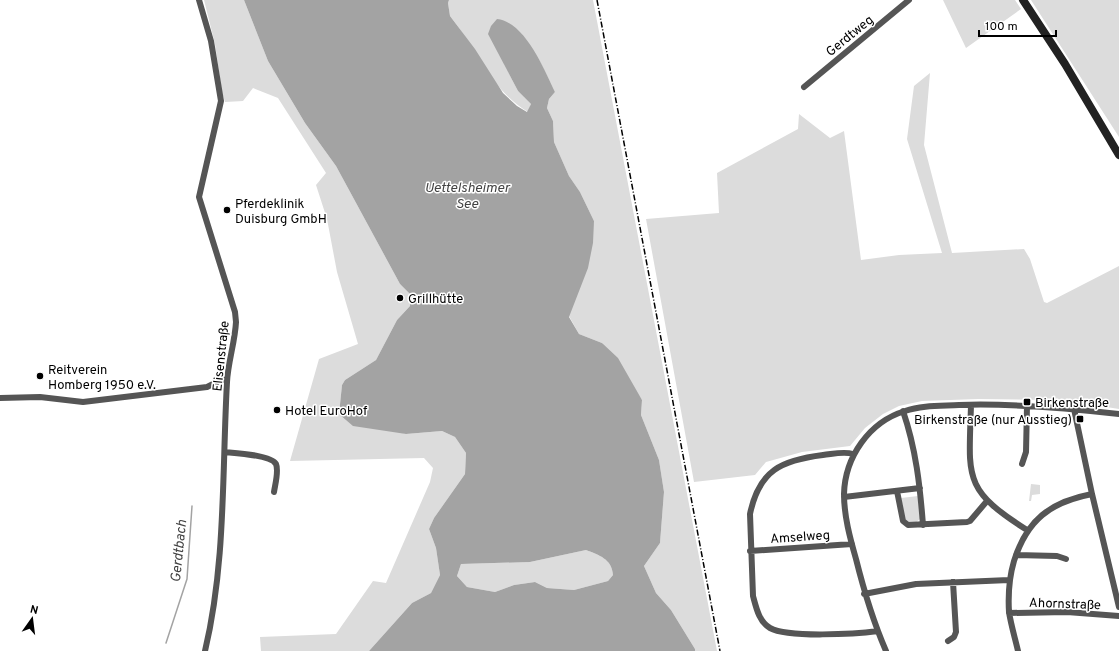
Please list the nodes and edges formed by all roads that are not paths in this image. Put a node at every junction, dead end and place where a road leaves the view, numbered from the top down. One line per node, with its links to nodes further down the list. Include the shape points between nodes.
1 (199, 0): 6 (street, Elisenstraße, via 211,41 221,101 199,197 236,317)
2 (909, 0): 4 (street, Gerdtweg)
3 (1023, 0): 5 (main road, via 1065,64)
4 (804, 87)
5 (1119, 155)
6 (227, 380): 7 (street, via 207,387 92,401 40,397); 13 (street, Elisenstraße)
7 (0, 398)
8 (971, 405): 9 (street); 11 (street, via 924,407); 21 (street, via 970,468 976,486)
9 (1027, 406): 10 (street); 15 (street, via 1026,452)
10 (1074, 409): 12 (street); 19 (street)
11 (903, 411): 14 (street, via 869,433); 16 (street, via 912,439)
12 (1119, 414)
13 (225, 452): 18 (street, via 264,457 273,461 277,468); 36 (street, Elisenstraße, via 224,500 214,608)
14 (854, 454): 20 (street, via 847,473); 25 (street, via 848,452 799,458 770,474 753,502 749,529)
15 (1022, 464)
16 (920, 488): 17 (street); 22 (street)
17 (897, 491): 20 (street); 22 (street, via 905,524)
18 (274, 492)
19 (1092, 494): 23 (street, via 1068,500 1054,507 1041,515); 31 (street)
20 (844, 497): 24 (street)
21 (987, 501): 22 (street, via 970,521); 23 (street)
22 (923, 525)
23 (1027, 530): 26 (street)
24 (852, 544): 25 (street, Amselweg); 30 (street)
25 (750, 551): 34 (street, via 753,596 760,617 769,628 802,633)
26 (1016, 555): 27 (street); 28 (street)
27 (1066, 558)
28 (1009, 580): 29 (street); 32 (street)
29 (953, 582): 30 (street, via 916,584); 35 (street, via 956,632)
30 (864, 594): 34 (street)
31 (1119, 608)
32 (1009, 613): 33 (street, Ahornstraße, via 1067,612); 38 (street)
33 (1119, 616)
34 (878, 631): 37 (street)
35 (948, 641)
36 (205, 651)
37 (886, 651)
38 (1018, 651)

